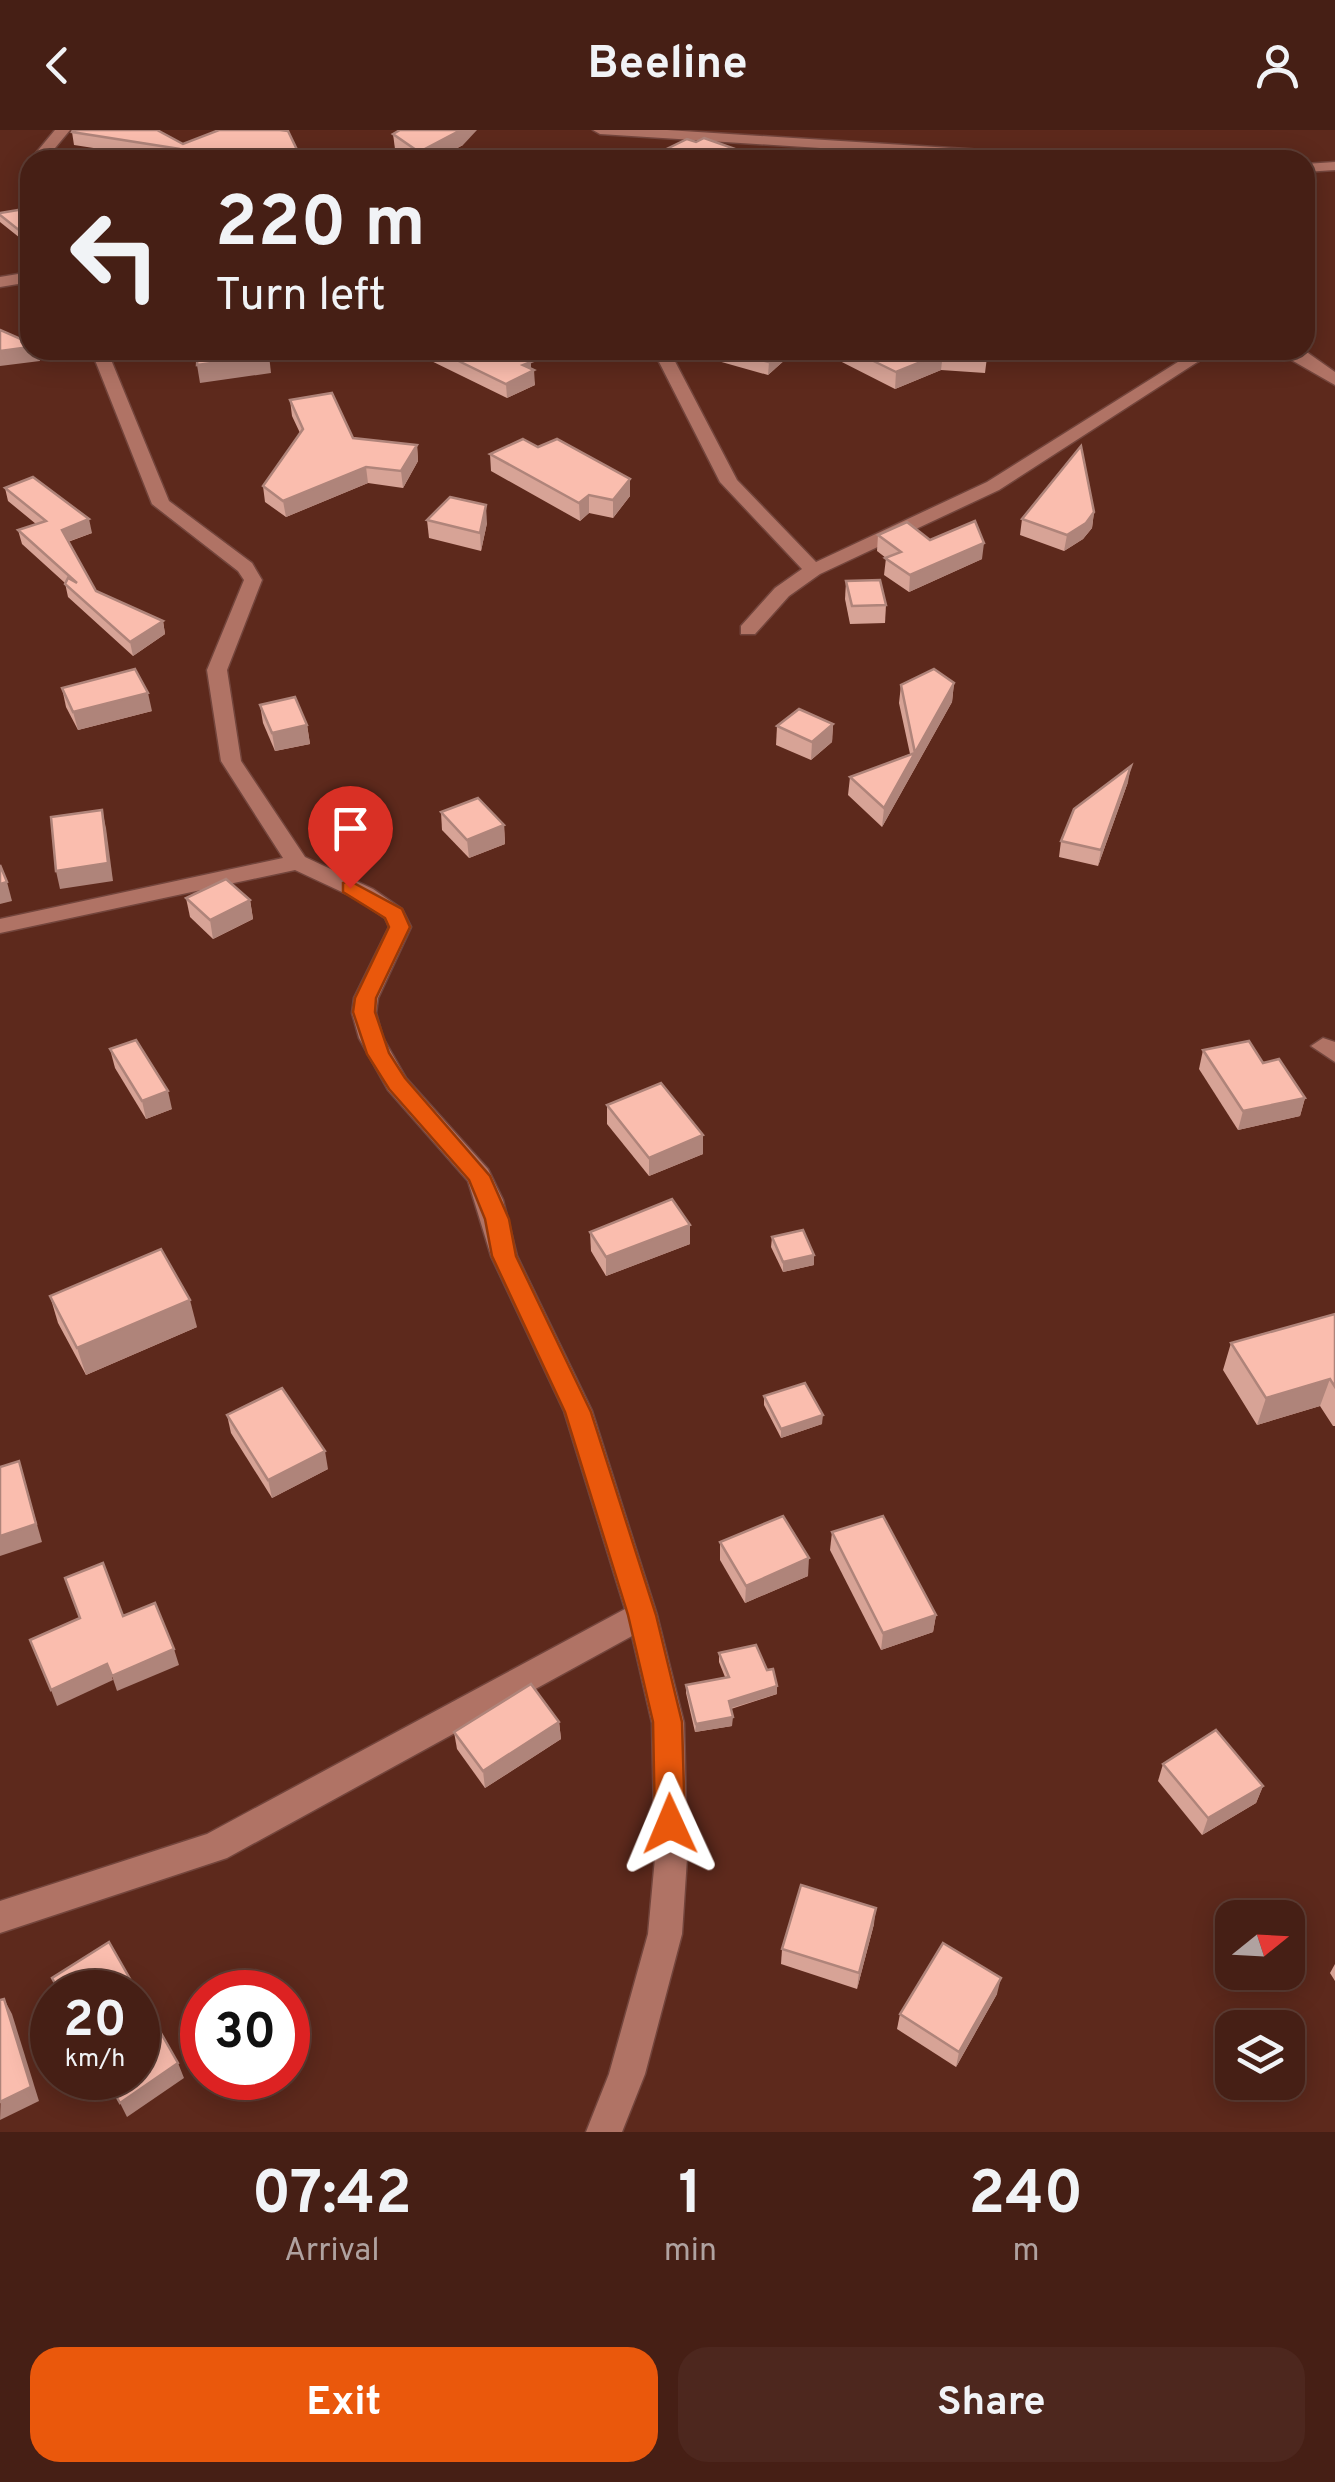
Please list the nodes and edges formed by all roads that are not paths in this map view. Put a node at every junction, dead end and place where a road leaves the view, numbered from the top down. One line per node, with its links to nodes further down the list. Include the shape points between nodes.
1 (63, 130): 3 (street)
2 (600, 130): 4 (street)
3 (46, 150)
4 (917, 150)
5 (103, 360): 12 (street, via 162,504 253,580 217,670 231,761)
6 (666, 360): 10 (street, via 729,482)
7 (1192, 360): 10 (street, via 993,486)
8 (1306, 360): 9 (street)
9 (1335, 380)
10 (813, 570): 11 (street)
11 (748, 630)
12 (297, 862): 13 (street); 14 (street, via 365,894 394,914 400,927 366,998 371,1038 397,1084 479,1176 504,1256 578,1412)
13 (0, 926)
14 (642, 1615): 15 (street, via 215,1847); 16 (street, via 668,1722 671,1858 665,1934)
15 (0, 1918)
16 (604, 2132)

